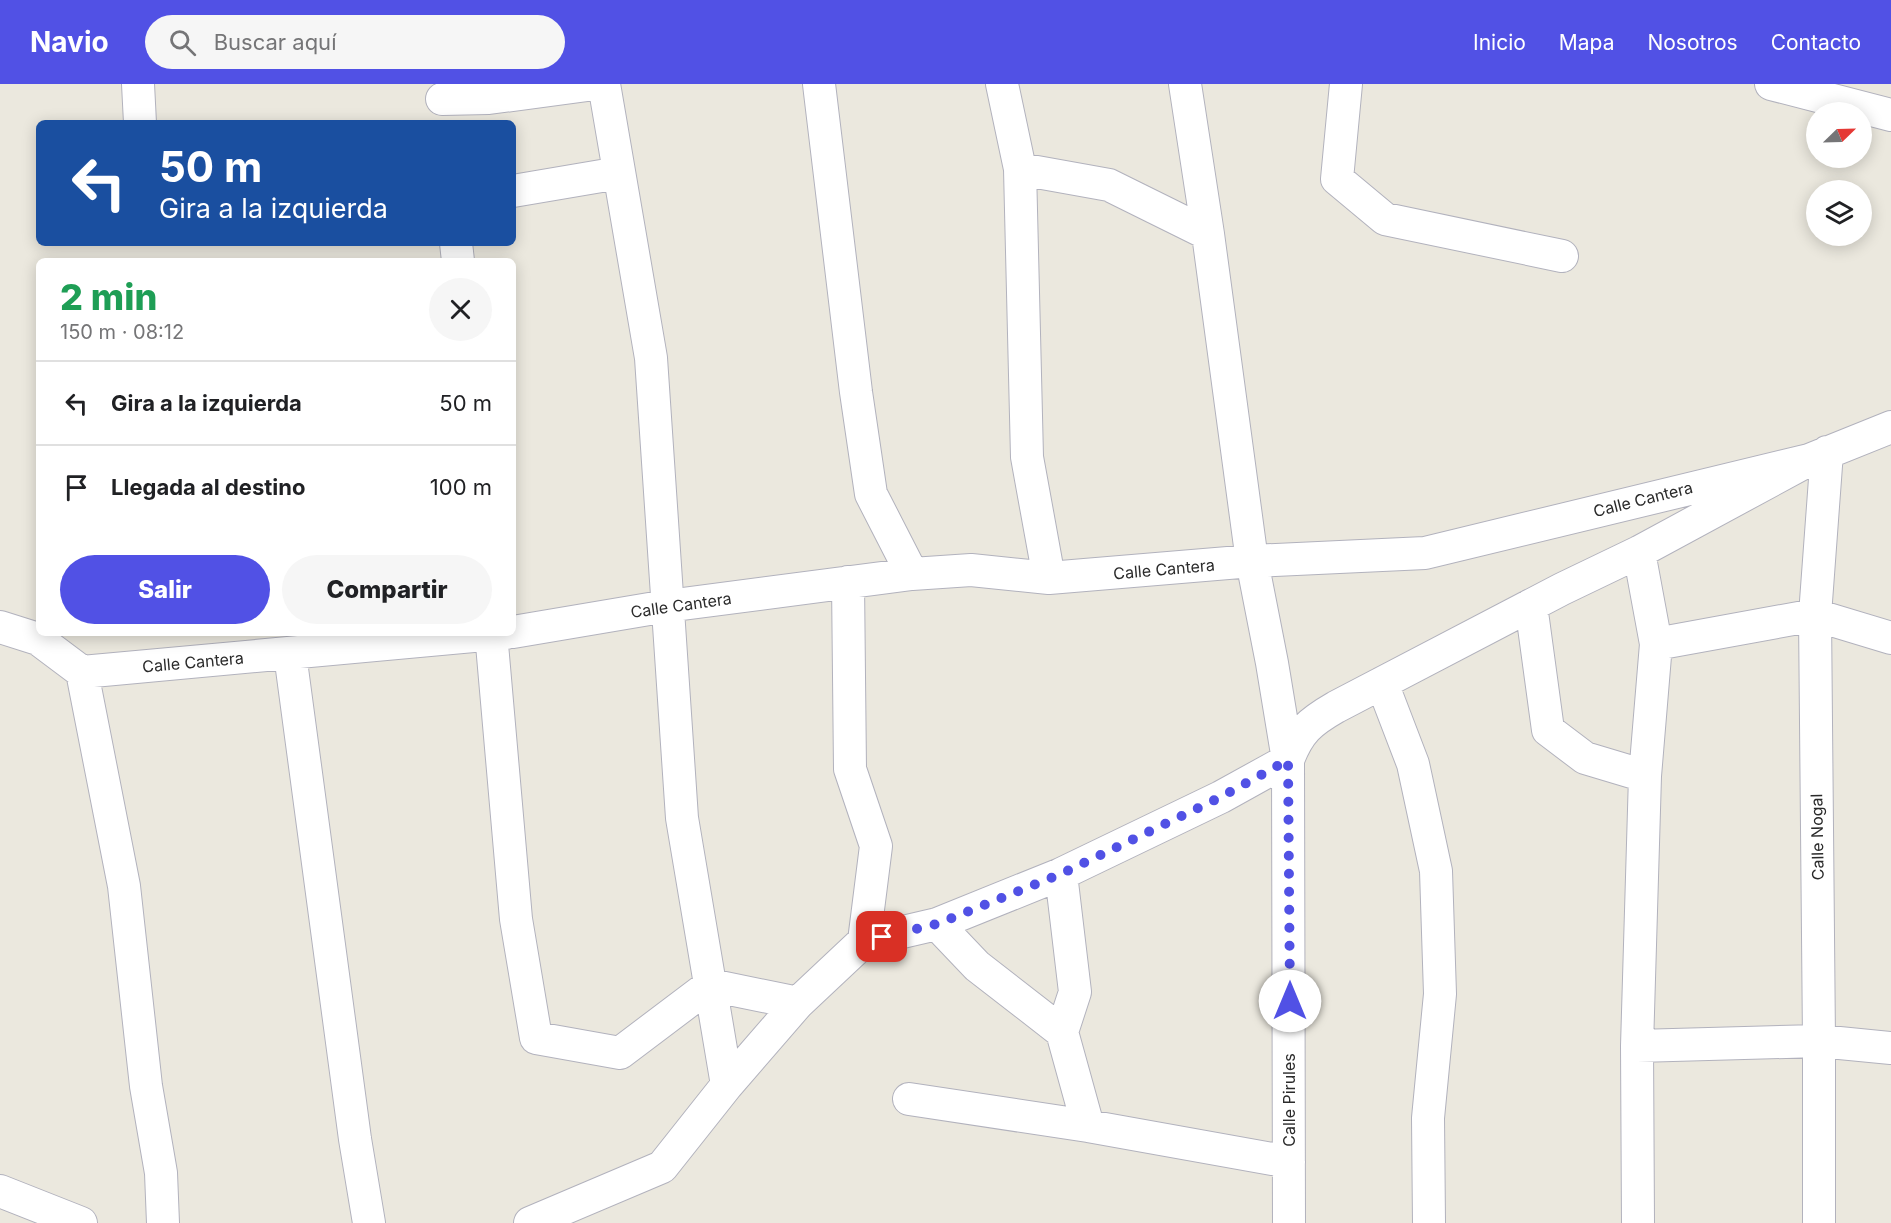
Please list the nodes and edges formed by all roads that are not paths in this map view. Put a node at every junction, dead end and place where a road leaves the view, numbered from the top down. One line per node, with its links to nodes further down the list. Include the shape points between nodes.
1 (138, 84): 11 (street)
2 (596, 84): 9 (street)
3 (604, 84): 13 (street)
4 (819, 84): 21 (street, via 871,494)
5 (1002, 84): 12 (street)
6 (1185, 84): 15 (street, Calle Pirules)
7 (1346, 84): 16 (street, via 1336,179 1385,219)
8 (1771, 84): 10 (street)
9 (442, 102)
10 (1891, 115)
11 (140, 120)
12 (1020, 169): 15 (street, via 1109,185); 22 (street, via 1027,456)
13 (619, 173): 14 (street); 25 (street, via 651,358)
14 (516, 190)
15 (1208, 234): 20 (street, Calle Pirules)
16 (1562, 256)
17 (1891, 427): 18 (street, Calle Cantera)
18 (1818, 456): 19 (street, Calle Cantera); 20 (street, Calle Cantera, via 1425,553); 26 (street, Calle Nogal)
19 (1639, 552): 24 (street, Calle Cantera); 32 (street)
20 (1252, 561): 22 (street, Calle Cantera); 36 (street, Calle Pirules)
21 (912, 574): 22 (street, Calle Cantera, via 971,570); 23 (street, Calle Cantera)
22 (1049, 578)
23 (848, 582): 25 (street, Calle Cantera); 40 (street, via 850,769 876,846)
24 (1531, 605): 35 (street, Calle Cantera); 37 (street, via 1548,729 1585,758)
25 (667, 606): 28 (street, Calle Cantera); 41 (street, via 682,818)
26 (1815, 615): 31 (street); 32 (street); 44 (street, Calle Nogal)
27 (0, 627): 34 (street, via 38,639)
28 (516, 630)
29 (470, 636): 33 (street, Calle Cantera)
30 (500, 636): 41 (street, via 516,919 536,1038 620,1053)
31 (1891, 639)
32 (1656, 644): 37 (street)
33 (290, 654): 34 (street, Calle Cantera); 54 (street)
34 (82, 672): 53 (street, via 124,886)
35 (1382, 683): 36 (street, Calle Cantera, via 1312,721 1294,744); 57 (street, via 1413,764 1436,871 1440,994 1428,1118)
36 (1288, 760): 38 (street); 50 (street, Calle Pirules)
37 (1645, 777): 45 (street)
38 (1061, 874): 39 (street); 43 (street, via 1075,992)
39 (937, 924): 40 (street); 43 (street, via 977,966)
40 (864, 941): 42 (street)
41 (710, 985): 42 (street); 47 (street)
42 (798, 1003): 47 (street)
43 (1062, 1032): 49 (street)
44 (1819, 1041): 45 (street); 46 (street); 59 (street, Calle Nogal)
45 (1637, 1046): 58 (street)
46 (1891, 1048)
47 (727, 1085): 55 (street, via 662,1167)
48 (909, 1099): 49 (street)
49 (1088, 1126): 50 (street)
50 (1289, 1162): 56 (street, Calle Pirules)
51 (0, 1191): 52 (street)
52 (81, 1223)
53 (164, 1223)
54 (369, 1223)
55 (530, 1223)
56 (1289, 1223)
57 (1429, 1223)
58 (1638, 1223)
59 (1819, 1223)

